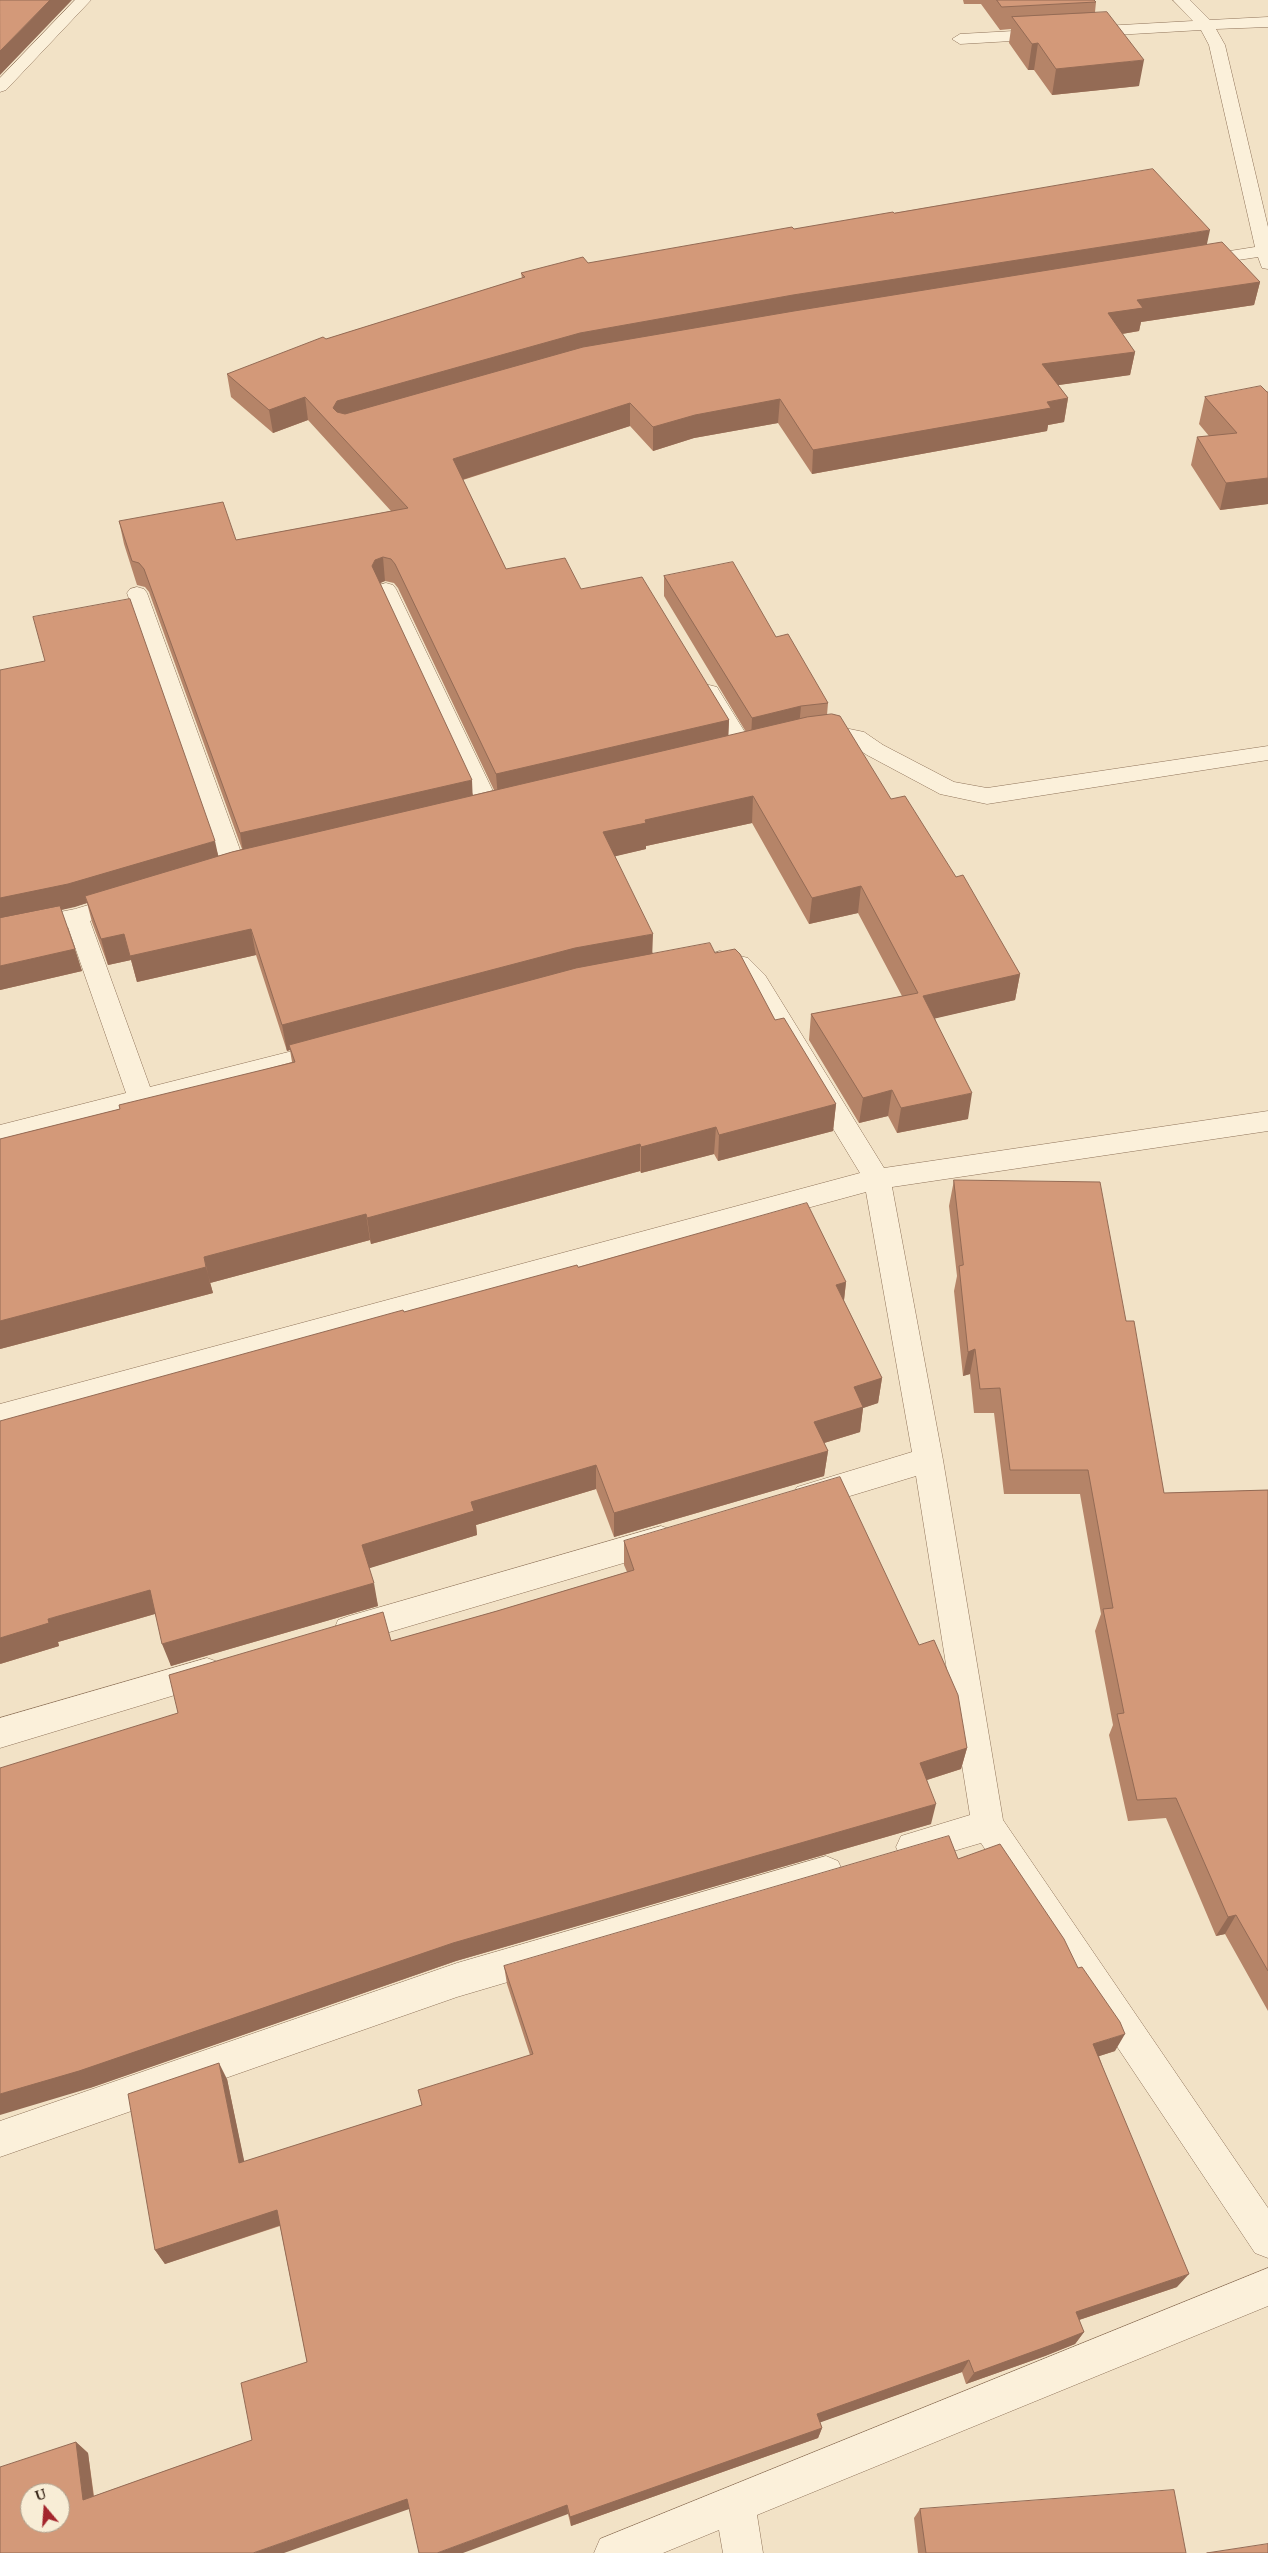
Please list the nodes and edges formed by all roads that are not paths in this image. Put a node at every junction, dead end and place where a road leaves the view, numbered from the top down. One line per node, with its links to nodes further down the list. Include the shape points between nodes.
1 (83, 0): 6 (street)
2 (1180, 0): 4 (street)
3 (1268, 22): 4 (street)
4 (1206, 25): 5 (street); 7 (street, via 1217,44)
5 (960, 39)
6 (0, 87)
7 (1266, 258): 8 (street)
8 (1178, 264)
9 (386, 588): 15 (street)
10 (137, 592): 16 (street)
11 (698, 674): 13 (street)
12 (797, 737): 14 (street, via 830,732 856,737 948,789 987,796)
13 (744, 750)
14 (1268, 753)
15 (490, 810)
16 (235, 869)
17 (142, 897): 18 (street)
18 (76, 917): 19 (street); 22 (street)
19 (0, 932)
20 (696, 962): 25 (street, via 714,959 739,964 756,981)
21 (354, 1044): 22 (street)
22 (142, 1101): 24 (street)
23 (1268, 1121): 25 (street)
24 (0, 1135)
25 (877, 1179): 26 (street); 27 (street)
26 (0, 1416)
27 (928, 1460): 28 (street); 33 (street)
28 (784, 1502)
29 (688, 1531): 30 (street)
30 (325, 1638)
31 (230, 1666): 32 (street)
32 (0, 1733)
33 (988, 1825): 34 (street, via 457,1980); 35 (street)
34 (0, 2139)
35 (1268, 2240)
36 (1268, 2287): 37 (street)
37 (735, 2503): 38 (street); 39 (street)
38 (614, 2553)
39 (743, 2553)

